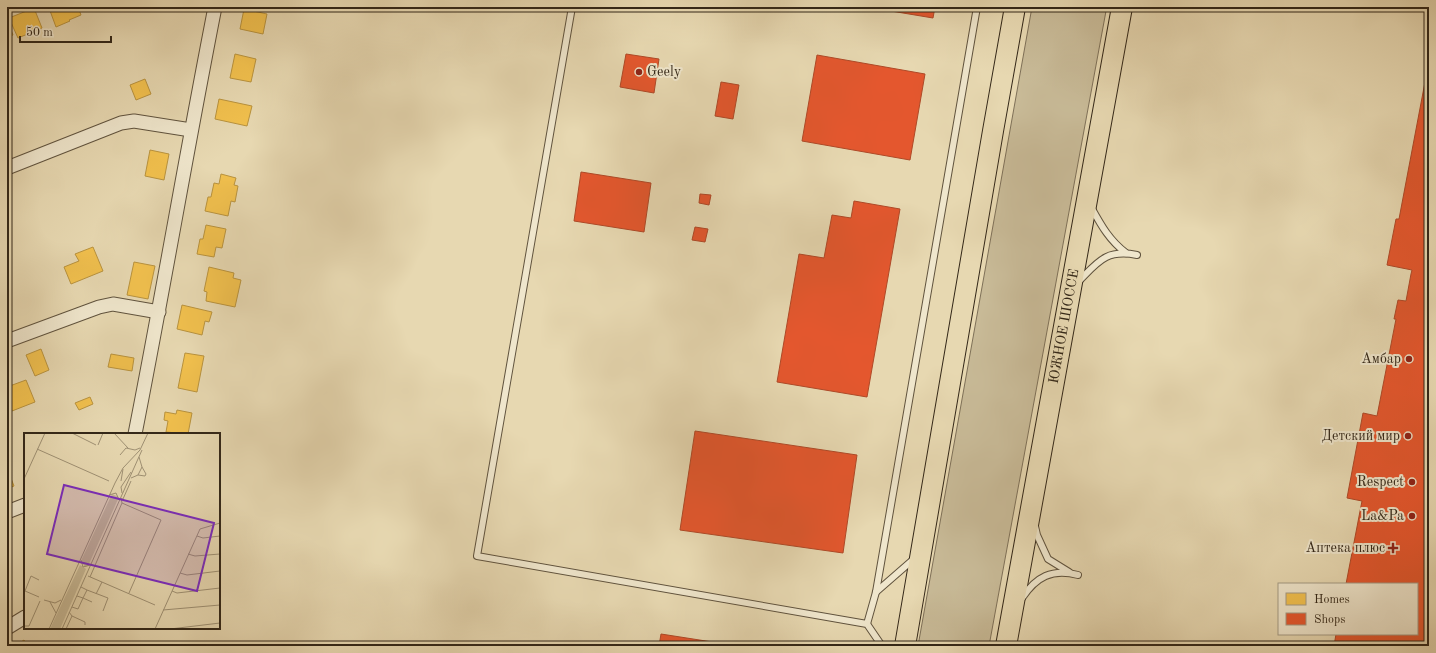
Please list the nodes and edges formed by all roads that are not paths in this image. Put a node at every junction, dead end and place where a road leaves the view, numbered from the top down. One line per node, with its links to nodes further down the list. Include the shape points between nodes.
1 (215, 7): 8 (street)
2 (572, 7): 26 (lane, via 478,556)
3 (977, 7): 23 (lane)
4 (1015, 7): 20 (main road)
5 (1113, 7): 7 (main road)
6 (1122, 7): 7 (main road, ЮЖНОЕ ШОССЕ)
7 (1117, 36): 10 (main road, ЮЖНОЕ ШОССЕ)
8 (191, 130): 9 (street, via 134,121 121,123); 14 (street)
9 (7, 168)
10 (1088, 200): 11 (lane, via 1106,234); 13 (main road, ЮЖНОЕ ШОССЕ)
11 (1126, 253): 12 (lane); 13 (lane, via 1112,254 1101,260)
12 (1137, 255)
13 (1072, 289): 17 (main road, ЮЖНОЕ ШОССЕ)
14 (159, 312): 15 (street, via 113,304); 16 (street)
15 (7, 341)
16 (135, 433)
17 (1033, 503): 21 (lane, via 1037,535 1045,554 1048,559); 24 (main road, ЮЖНОЕ ШОССЕ)
18 (24, 505): 19 (street)
19 (7, 512)
20 (921, 553): 23 (lane); 29 (main road)
21 (1069, 572): 22 (lane); 24 (lane, via 1053,573 1036,581)
22 (1078, 575)
23 (876, 592): 26 (lane)
24 (1012, 613): 30 (main road, ЮЖНОЕ ШОССЕ)
25 (24, 618): 27 (street)
26 (867, 624): 28 (lane)
27 (7, 628)
28 (882, 646)
29 (905, 646)
30 (1006, 646)

